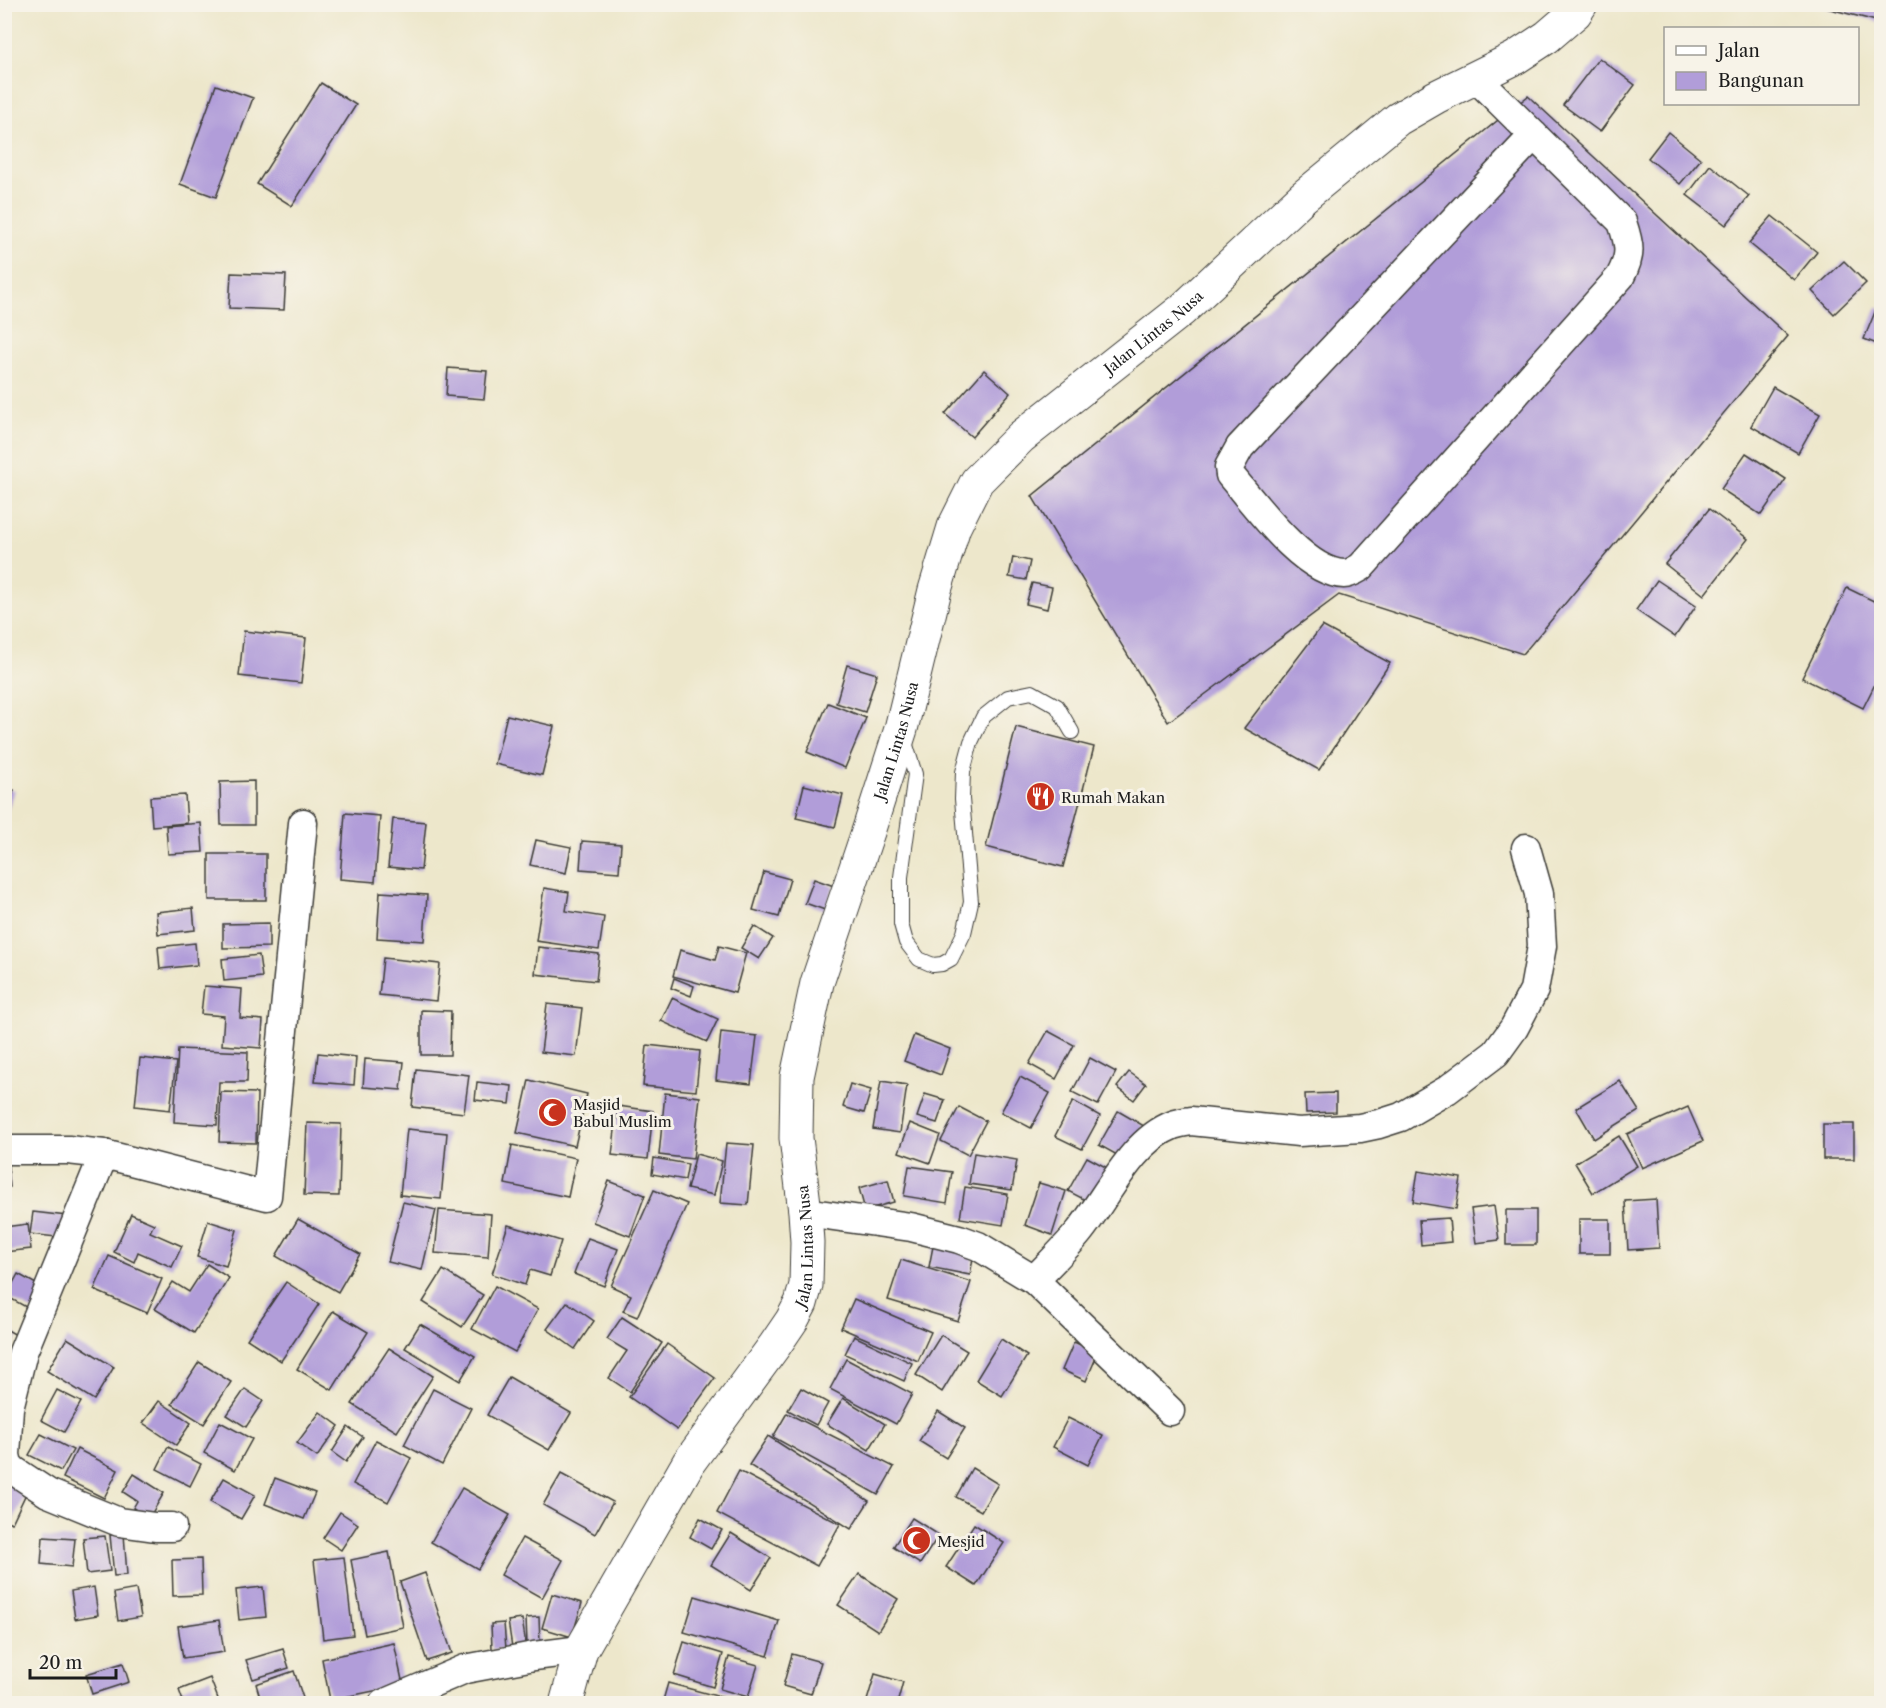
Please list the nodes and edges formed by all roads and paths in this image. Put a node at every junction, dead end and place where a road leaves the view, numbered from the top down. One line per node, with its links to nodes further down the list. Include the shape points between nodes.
1 (1581, 4): 2 (highway, Jalan Lintas Nusa, via 1547,37)
2 (1476, 78): 3 (street); 4 (highway, Jalan Lintas Nusa, via 1398,119 1303,197 1182,310 1021,436 977,480 954,527)
3 (1534, 135): 3 (street, via 1622,222 1629,245 1628,261 1620,277 1361,567 1346,575 1326,570 1287,542 1230,475 1229,467 1240,447)
4 (901, 729): 5 (lane, via 915,774 901,877 901,924 906,942 919,959 933,965 951,959 964,933 971,902 963,772 983,717 1008,697 1032,692 1057,706); 10 (highway, Jalan Lintas Nusa, via 817,983 797,1077 796,1138)
5 (1072, 732)
6 (303, 823): 9 (street, via 267,1196)
7 (1526, 848): 11 (street, via 1539,894 1542,946 1534,990 1496,1053 1447,1090 1401,1117 1379,1124 1299,1132 1191,1121 1173,1125 1138,1151 1079,1232)
8 (4, 1150): 9 (street)
9 (104, 1154): 13 (street, via 24,1352 9,1408 6,1455 13,1470 57,1496 119,1522)
10 (805, 1212): 11 (street, via 911,1227 959,1239); 14 (highway, Jalan Lintas Nusa, via 806,1285 801,1303 689,1462)
11 (1034, 1280): 12 (street)
12 (1170, 1411)
13 (172, 1527)
14 (580, 1650): 15 (street, via 465,1669); 16 (highway, Jalan Lintas Nusa)
15 (383, 1704)
16 (566, 1704)

